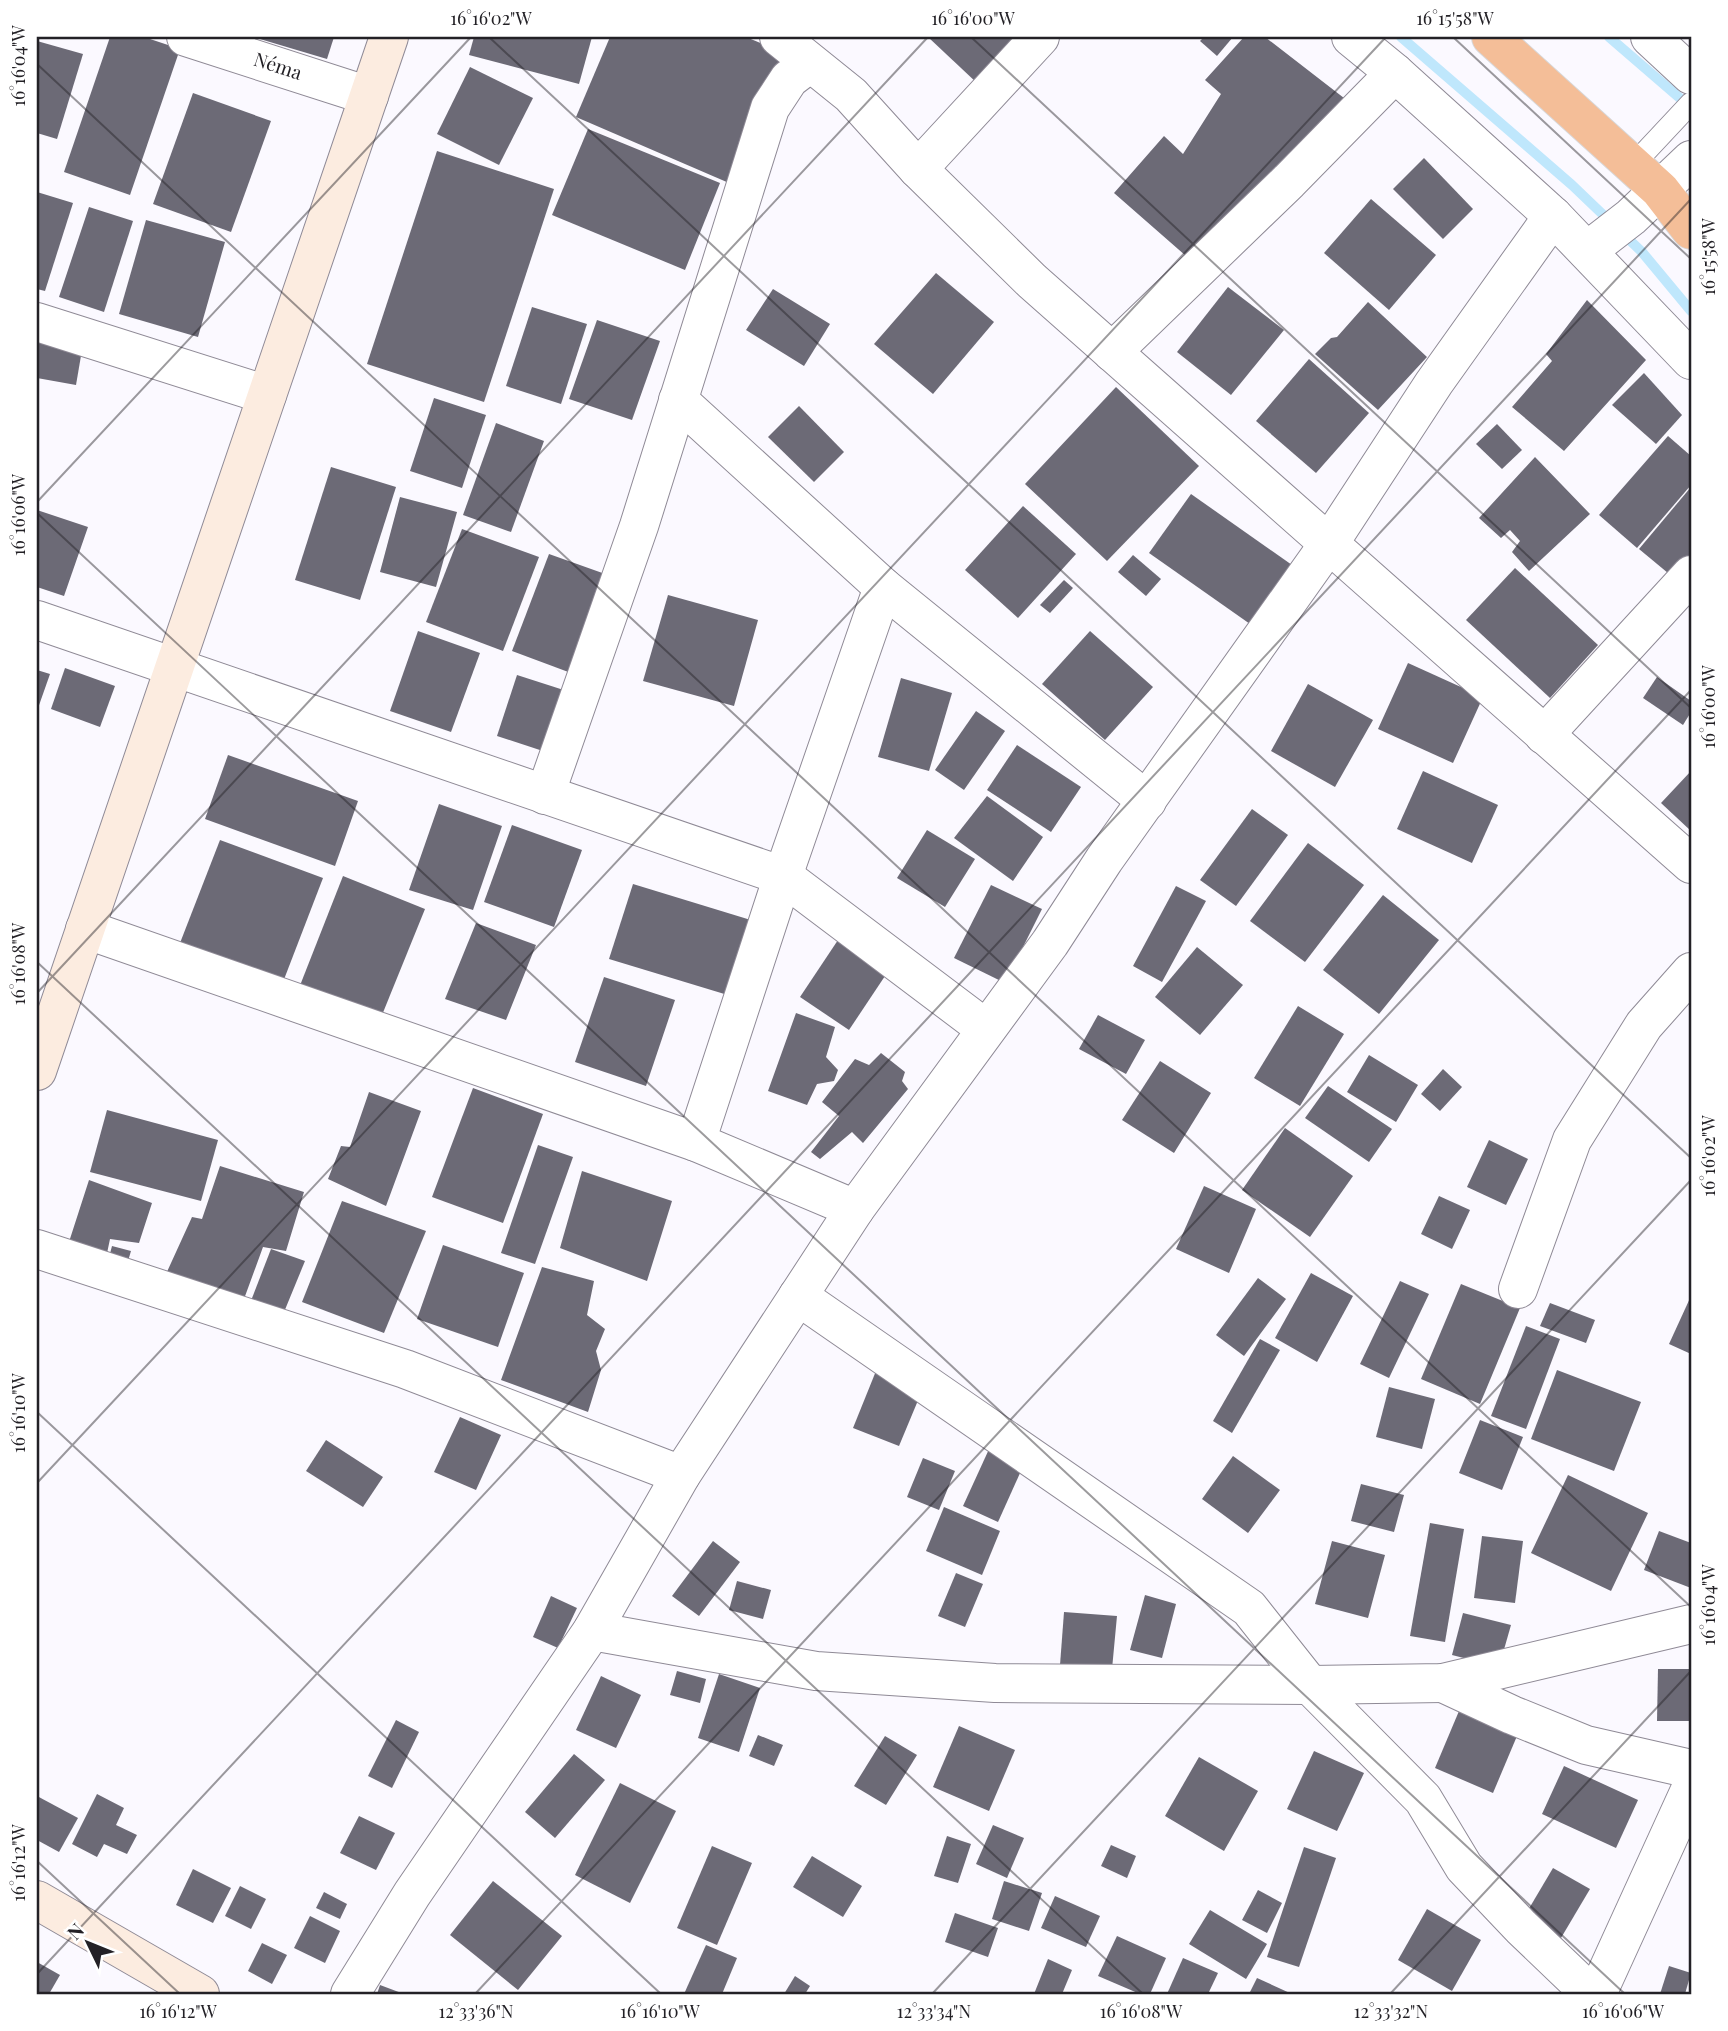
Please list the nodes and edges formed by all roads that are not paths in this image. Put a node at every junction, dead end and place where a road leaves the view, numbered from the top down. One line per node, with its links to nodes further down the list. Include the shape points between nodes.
1 (186, 37): 11 (street, Néma)
2 (389, 37): 11 (main road)
3 (779, 37): 8 (street)
4 (1040, 37): 14 (street)
5 (1351, 37): 9 (street)
6 (1491, 37): 15 (highway)
7 (1650, 37): 10 (street)
8 (810, 63): 14 (street, via 851,95); 23 (street, via 789,79 769,108)
9 (1395, 73): 16 (street); 20 (street)
10 (1691, 75)
11 (369, 96): 22 (main road)
12 (1691, 103): 15 (lane)
13 (1691, 160): 15 (street)
14 (918, 169): 20 (street)
15 (1647, 178): 17 (highway); 18 (street)
16 (1553, 216): 18 (street); 24 (street, via 1434,383)
17 (1691, 230)
18 (1587, 251): 21 (street)
19 (37, 321): 22 (street)
20 (1112, 352): 24 (street)
21 (1691, 360)
22 (267, 395): 28 (main road)
23 (678, 400): 26 (street); 30 (street, via 639,527)
24 (1330, 542): 29 (street); 31 (street)
25 (1691, 575): 29 (street)
26 (883, 587): 31 (street); 33 (street)
27 (37, 620): 28 (street)
28 (174, 668): 30 (street); 34 (main road)
29 (1544, 735): 32 (street)
30 (545, 795): 33 (street)
31 (1147, 801): 36 (street)
32 (1691, 864)
33 (783, 876): 36 (street); 38 (street)
34 (85, 929): 37 (main road); 38 (street)
35 (1691, 972): 41 (street, via 1644,1025 1572,1140)
36 (986, 1029): 39 (street)
37 (37, 1071)
38 (696, 1142): 39 (street)
39 (855, 1209): 42 (street)
40 (37, 1249): 43 (street, via 405,1369)
41 (1518, 1289)
42 (798, 1296): 43 (street); 47 (street, via 1249,1608)
43 (681, 1475): 45 (street)
44 (1691, 1624): 46 (street)
45 (592, 1631): 47 (street, via 816,1671 995,1683); 52 (street, via 412,1894)
46 (1443, 1683): 47 (street); 48 (street, via 1586,1745)
47 (1310, 1685): 53 (street, via 1423,1799 1464,1867)
48 (1691, 1769)
49 (1691, 1788): 54 (street)
50 (37, 1900): 51 (main road)
51 (200, 1994)
52 (350, 1994)
53 (1591, 1994)
54 (1597, 1994)

